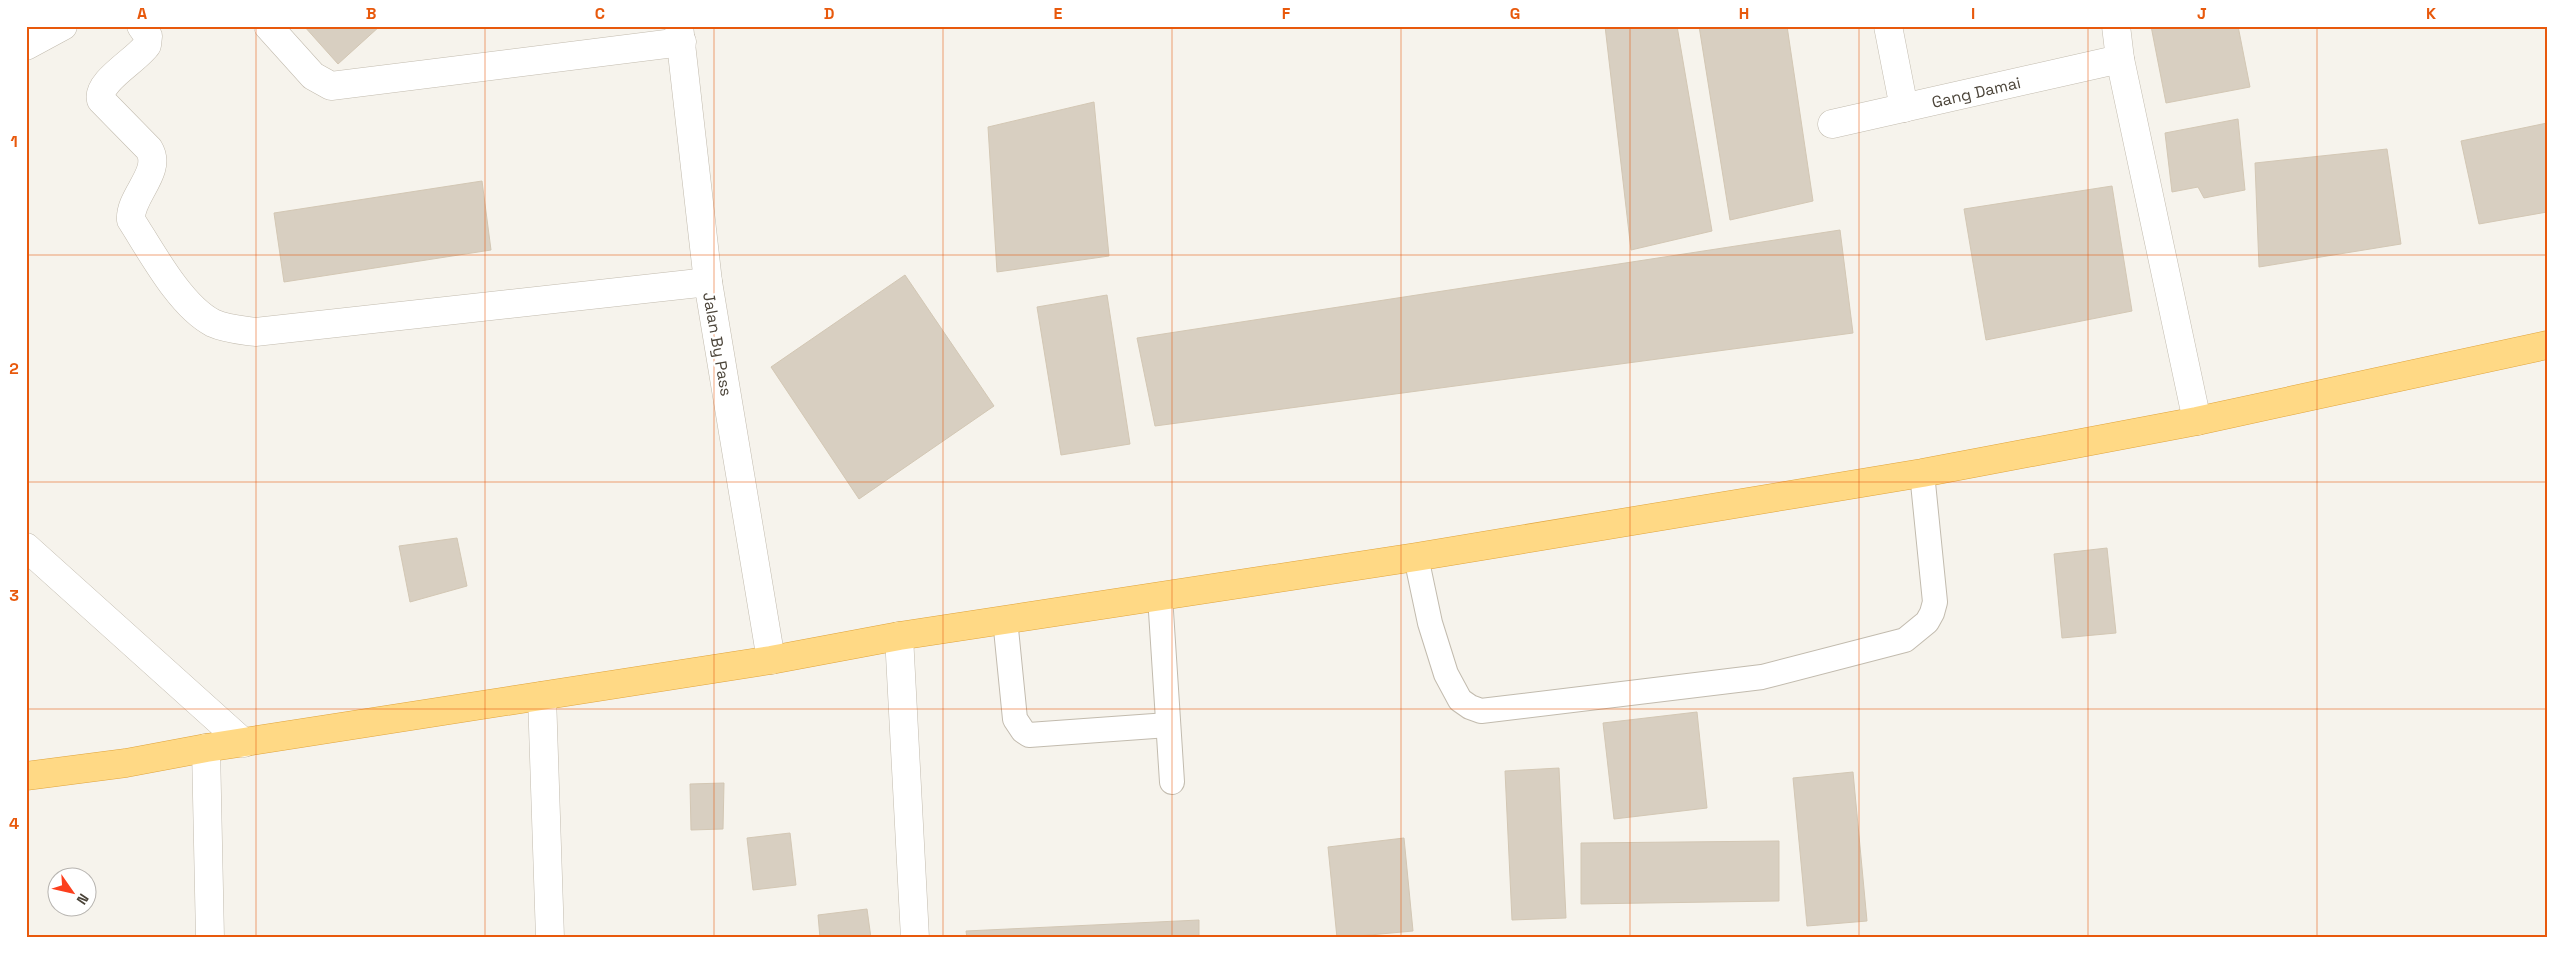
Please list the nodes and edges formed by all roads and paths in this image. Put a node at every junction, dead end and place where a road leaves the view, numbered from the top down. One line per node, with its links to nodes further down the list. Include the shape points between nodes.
1 (63, 26): 7 (street)
2 (141, 26): 11 (street, via 148,36 147,45 104,85 100,96 153,157 152,167 131,210 131,220 165,274 197,312 213,323 255,332)
3 (268, 26): 6 (street, via 313,76 331,86)
4 (1888, 26): 9 (street)
5 (2116, 26): 8 (street)
6 (680, 34): 11 (street, Jalan By Pass)
7 (26, 46)
8 (2120, 59): 9 (street, Gang Damai); 13 (street)
9 (1904, 108): 10 (street, Gang Damai)
10 (1832, 124)
11 (708, 282): 20 (street, Jalan By Pass)
12 (2547, 345): 13 (highway)
13 (2197, 421): 14 (highway)
14 (1922, 473): 16 (highway); 16 (lane, via 1935,602 1927,622 1905,640 1762,677 1481,711 1470,708 1454,692 1446,674 1430,624)
15 (26, 546): 23 (street)
16 (1416, 557): 17 (highway)
17 (1160, 596): 18 (highway); 22 (lane)
18 (1006, 620): 19 (highway); 22 (lane, via 1015,719 1029,735)
19 (899, 636): 20 (highway); 29 (street)
20 (771, 660): 21 (highway)
21 (542, 696): 23 (highway); 28 (street)
22 (1168, 725): 26 (lane)
23 (244, 743): 24 (highway)
24 (206, 748): 25 (highway, via 126,763); 27 (street)
25 (26, 776)
26 (1172, 782)
27 (210, 938)
28 (550, 938)
29 (915, 938)

